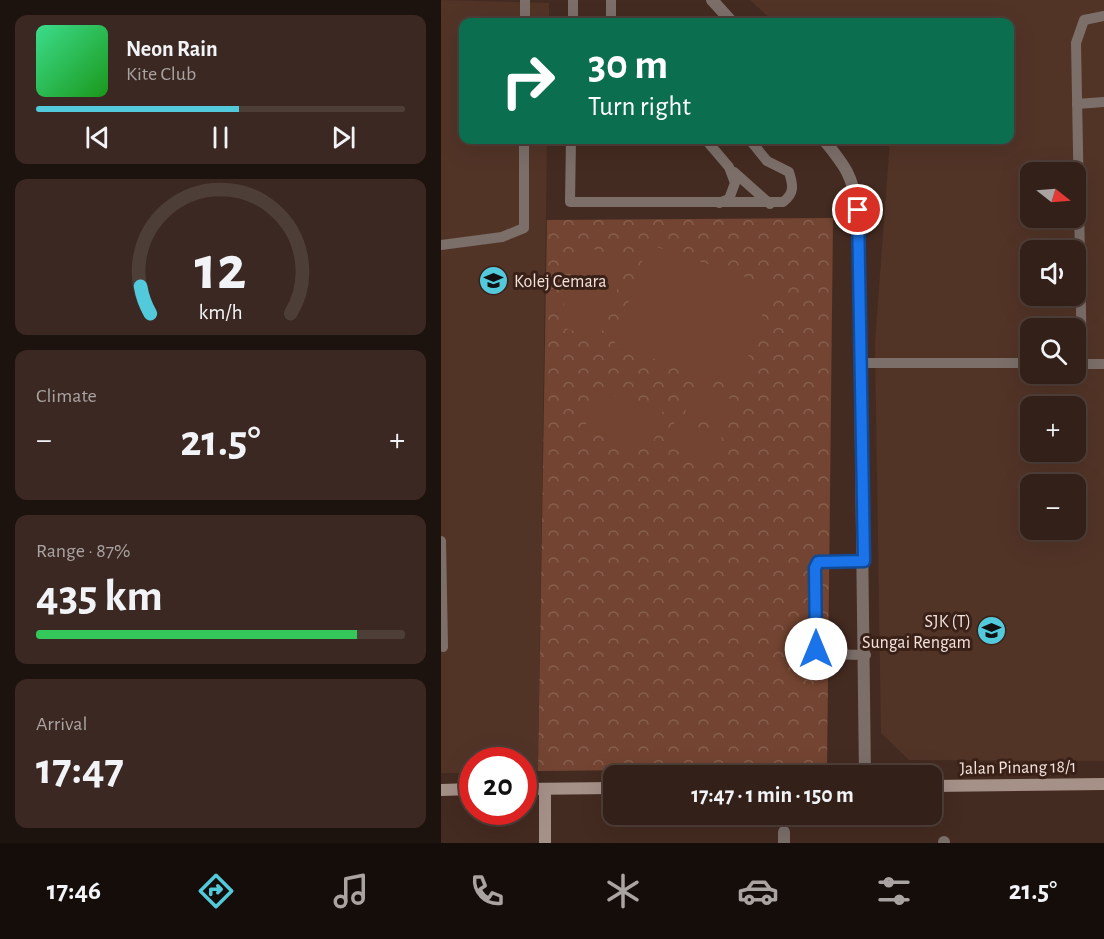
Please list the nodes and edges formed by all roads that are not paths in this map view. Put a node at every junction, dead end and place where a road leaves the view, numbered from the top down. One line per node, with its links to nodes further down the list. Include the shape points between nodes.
1 (525, 0): 6 (lane)
2 (573, 0): 7 (lane)
3 (611, 0): 8 (lane)
4 (712, 0): 9 (street)
5 (1104, 16): 11 (lane, via 1084,20 1076,43)
6 (525, 18)
7 (573, 18)
8 (611, 18)
9 (728, 18)
10 (1104, 102): 11 (lane)
11 (1077, 104): 21 (lane)
12 (524, 144): 20 (lane, via 524,228 502,237)
13 (571, 144): 18 (lane, via 570,202)
14 (709, 144): 17 (lane)
15 (753, 144): 19 (lane, via 767,160 789,172 793,187 790,197)
16 (827, 144): 22 (street, via 853,182 858,210)
17 (729, 167): 18 (lane, via 735,183 733,191 729,199); 19 (lane)
18 (719, 203): 19 (lane)
19 (770, 204)
20 (441, 245)
21 (1079, 318)
22 (861, 363): 23 (lane); 27 (street)
23 (1020, 363)
24 (1086, 364): 25 (lane)
25 (1104, 364)
26 (441, 541): 28 (lane)
27 (864, 561): 29 (street); 29 (lane, via 818,562 815,568 818,654)
28 (443, 647)
29 (865, 655): 30 (street)
30 (865, 765)
31 (1104, 784): 32 (street, Jalan Pinang 18/1)
32 (942, 786)
33 (603, 788): 36 (street)
34 (459, 789): 37 (street)
35 (537, 789): 36 (street)
36 (545, 789): 38 (street)
37 (441, 790)
38 (545, 843)

